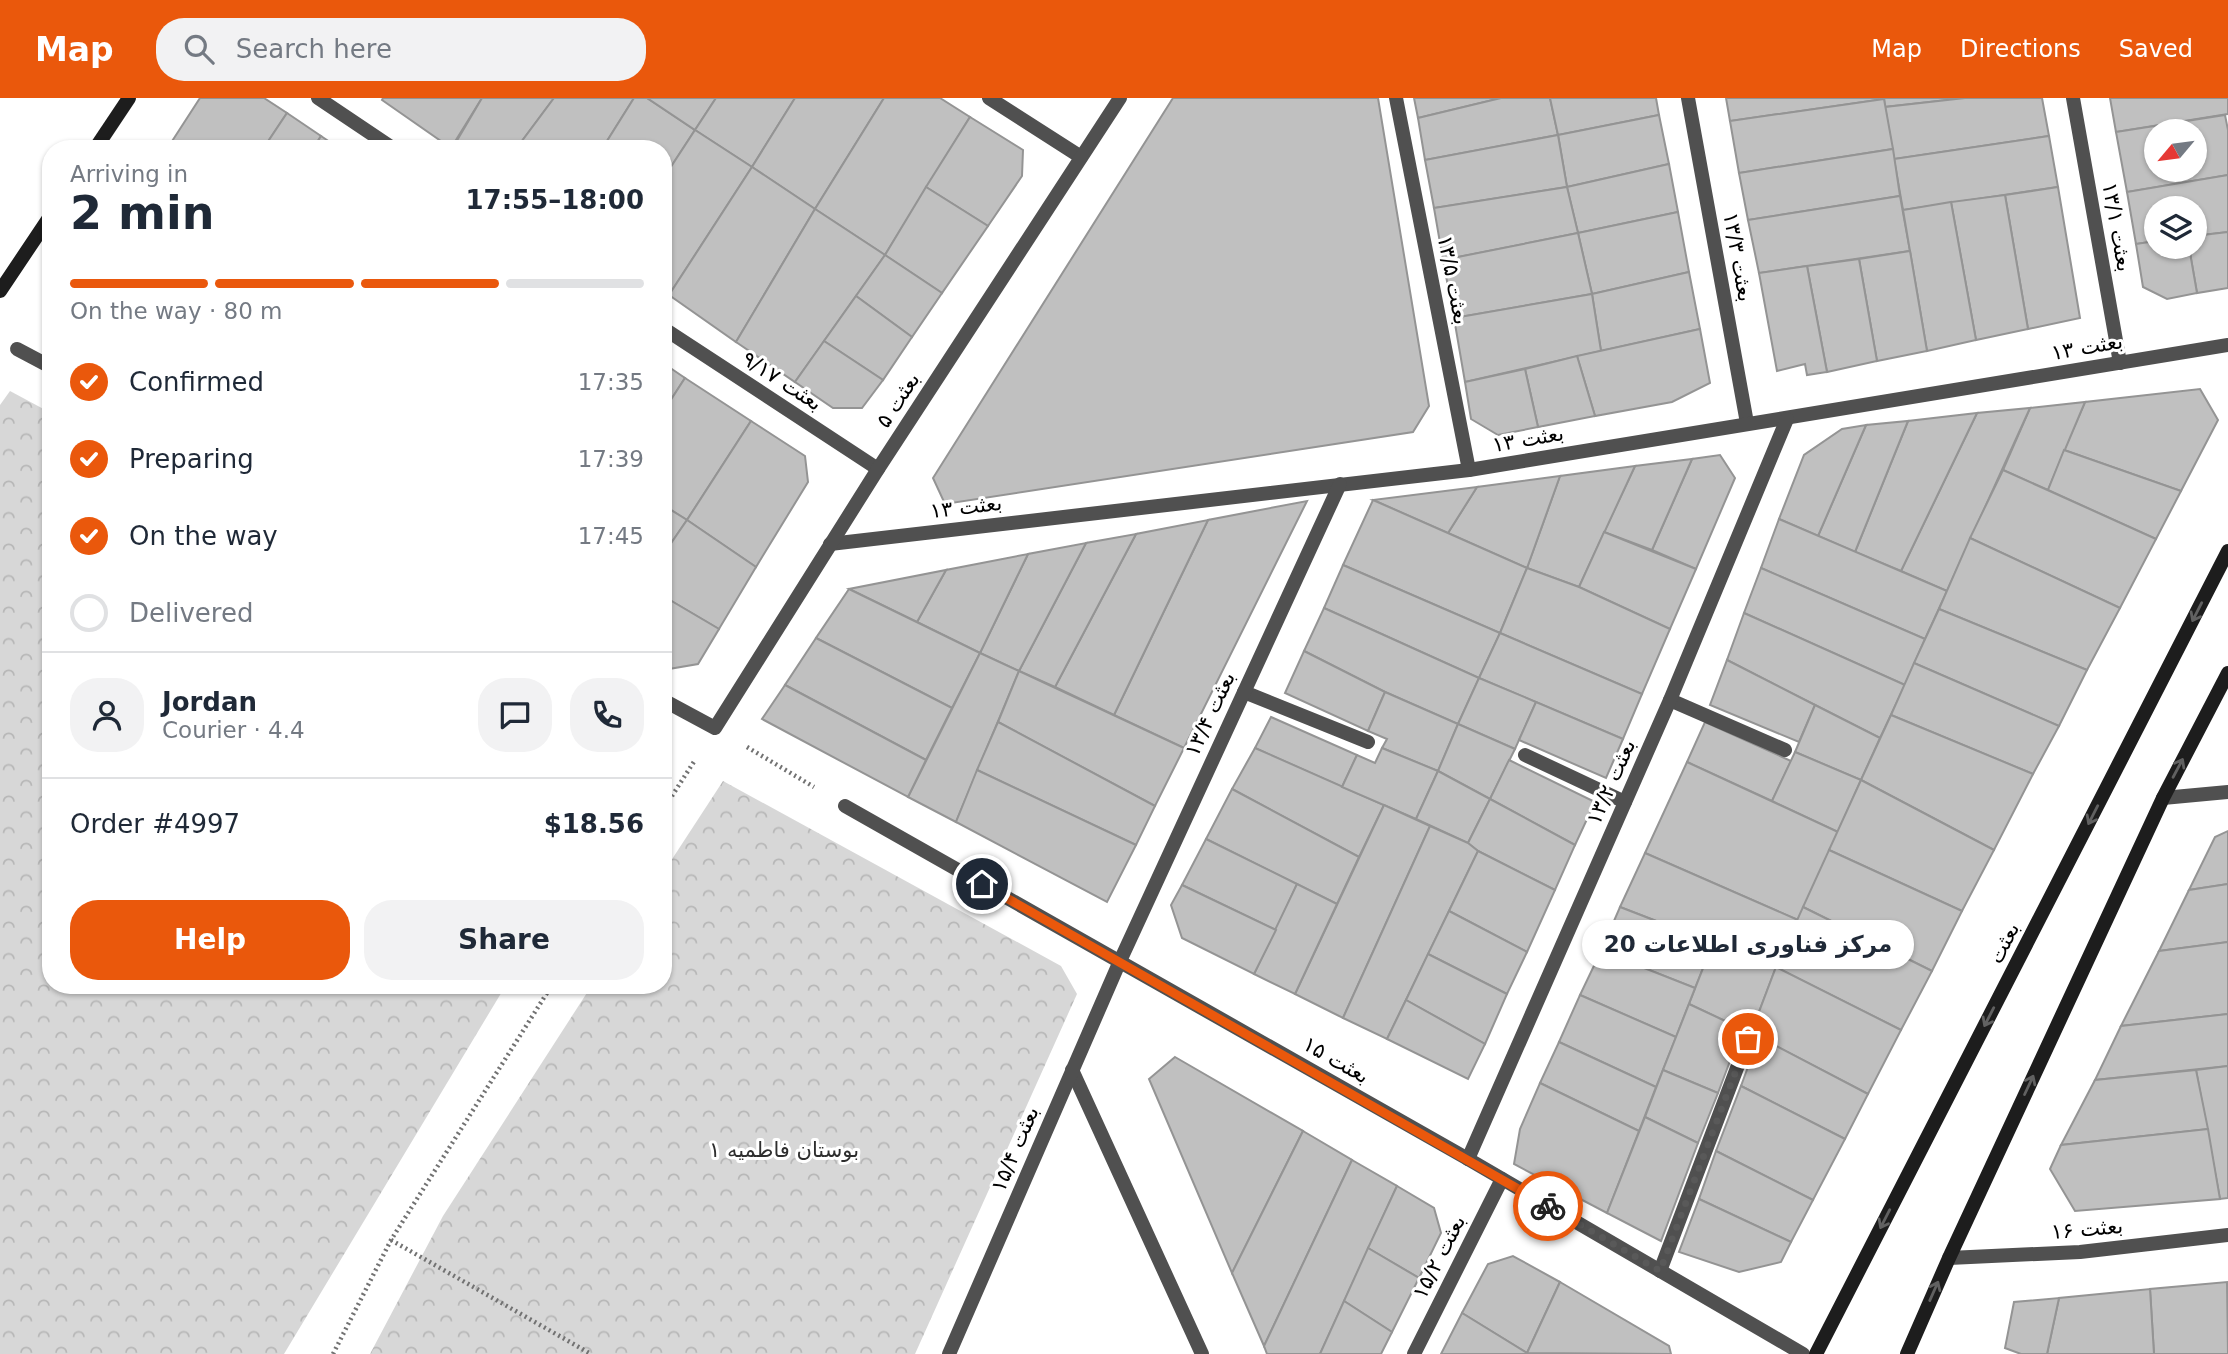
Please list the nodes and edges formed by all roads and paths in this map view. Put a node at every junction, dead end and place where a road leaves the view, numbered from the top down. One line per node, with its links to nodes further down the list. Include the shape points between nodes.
1 (129, 98): 8 (main road)
2 (318, 98): 9 (street)
3 (989, 98): 10 (street)
4 (1120, 98): 10 (street, بعثت ۵)
5 (1396, 98): 21 (street, بعثت ۱۳/۵)
6 (1688, 98): 19 (street, بعثت ۱۳/۳)
7 (2073, 98): 17 (street, بعثت ۱۳/۱)
8 (101, 140)
9 (381, 140)
10 (1081, 158): 20 (street, بعثت ۵)
11 (42, 228): 12 (main road)
12 (0, 291)
13 (672, 334): 20 (street, بعثت ۹/۱۷)
14 (2228, 345): 17 (street, بعثت ۱۳)
15 (17, 349): 16 (street)
16 (42, 362)
17 (2120, 363): 18 (street, بعثت ۱۳)
18 (1787, 419): 19 (street, بعثت ۱۳); 27 (street, بعثت ۱۳/۲)
19 (1747, 423): 21 (street, بعثت ۱۳)
20 (878, 469): 23 (street, بعثت ۵)
21 (1469, 470): 22 (street, بعثت ۱۳)
22 (1340, 484): 23 (street, بعثت ۱۳); 26 (street, بعثت ۱۳/۴)
23 (830, 544): 29 (street, بعثت ۵)
24 (2228, 551): 54 (main road, بعثت, one-way to 54)
25 (2228, 673): 35 (main road, one-way to 25)
26 (1244, 692): 30 (street); 38 (street, بعثت ۱۳/۴)
27 (1670, 700): 31 (street); 36 (street, بعثت ۱۳/۲)
28 (672, 705): 29 (street)
29 (715, 728): 34 (path); 37 (path)
30 (1368, 741)
31 (1785, 750)
32 (1525, 755): 36 (street)
33 (2228, 792): 35 (street)
34 (672, 796)
35 (2162, 798): 46 (main road, one-way to 35)
36 (1625, 802): 42 (street, بعثت ۱۳/۲)
37 (845, 806): 38 (street, بعثت ۱۵)
38 (1120, 961): 41 (street, بعثت ۱۵/۴); 42 (street, بعثت ۱۵)
39 (546, 994): 45 (path)
40 (1748, 1039): 47 (street)
41 (1072, 1070): 50 (street, بعثت ۱۵/۴); 51 (street)
42 (1468, 1159): 43 (street, بعثت ۱۵)
43 (1502, 1179): 47 (street, بعثت ۱۵); 52 (street, بعثت ۱۵/۲)
44 (2228, 1235): 46 (street, بعثت ۱۶, via 2080,1252)
45 (391, 1240): 48 (path); 49 (path)
46 (1949, 1258): 55 (main road, one-way to 46)
47 (1660, 1271): 53 (street, بعثت ۱۵)
48 (333, 1354)
49 (591, 1354)
50 (950, 1354)
51 (1202, 1354)
52 (1414, 1354)
53 (1803, 1354)
54 (1816, 1354)
55 (1907, 1354)

